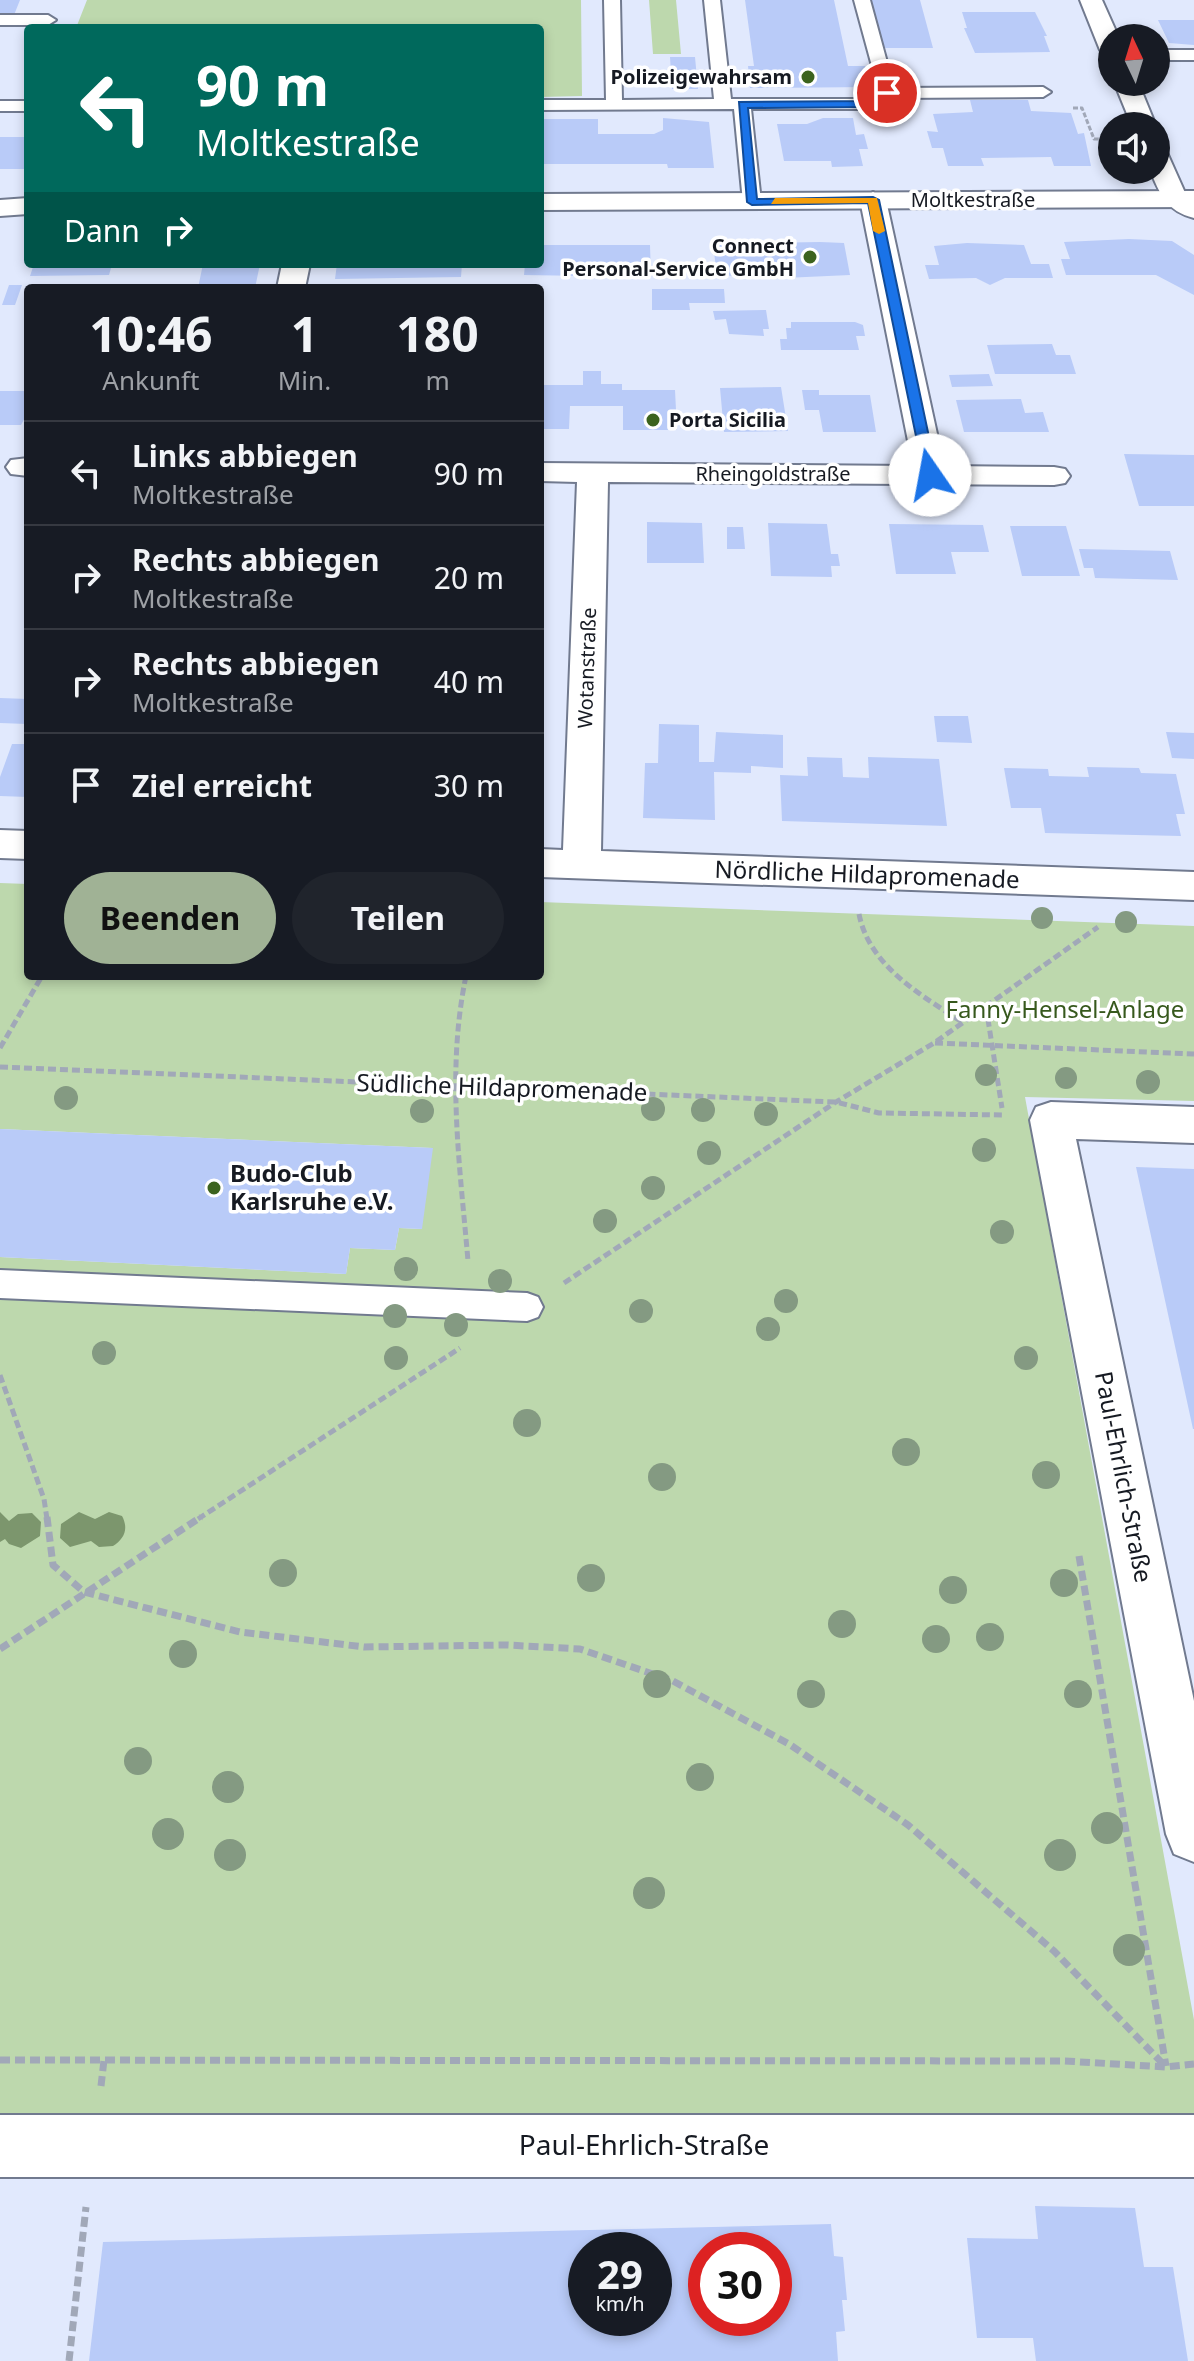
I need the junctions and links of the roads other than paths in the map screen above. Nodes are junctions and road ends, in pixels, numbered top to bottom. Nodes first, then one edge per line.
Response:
1 (612, 0) edge
2 (712, 0) edge
3 (862, 0) edge
4 (1091, 0) edge
5 (0, 20) edge
6 (48, 20) dead end
7 (1101, 24) edge
8 (1170, 55) edge
9 (1194, 55) edge
10 (1043, 92) dead end
11 (887, 93) junction
12 (544, 105) edge
13 (614, 105) junction
14 (723, 105) junction
15 (742, 105) junction
16 (0, 106) edge
17 (24, 106) edge
18 (1170, 174) edge
19 (873, 200) junction
20 (544, 202) edge
21 (752, 202) junction
22 (1188, 202) edge
23 (0, 206) edge
24 (24, 206) edge
25 (544, 472) edge
26 (593, 472) junction
27 (930, 475) junction
28 (1054, 476) dead end
29 (0, 844) edge
30 (24, 845) edge
31 (544, 863) edge
32 (582, 864) junction
33 (1194, 886) edge
34 (1194, 1125) edge
35 (0, 1284) edge
36 (527, 1307) road end
37 (1194, 1834) edge
38 (0, 2146) edge
39 (1194, 2146) edge

1 - 13 lane
2 - 14 lane
3 - 11 lane
4 - 7 street
5 - 6 lane
8 - 9 lane
10 - 11 lane
11 - 15 lane
12 - 13 lane
13 - 14 lane
14 - 15 lane
15 - 21 lane
16 - 17 lane
18 - 22 street
19 - 21 street, Moltkestraße
19 - 22 street, Moltkestraße
19 - 27 street
20 - 21 street, Moltkestraße
23 - 24 street
25 - 26 street, Rheingoldstraße
26 - 27 street, Rheingoldstraße
26 - 32 street, Wotanstraße
27 - 28 street, Rheingoldstraße
29 - 30 street
31 - 32 street, Nördliche Hildapromenade
32 - 33 street, Nördliche Hildapromenade
34 - 37 street, Paul-Ehrlich-Straße
35 - 36 lane
38 - 39 street, Paul-Ehrlich-Straße

